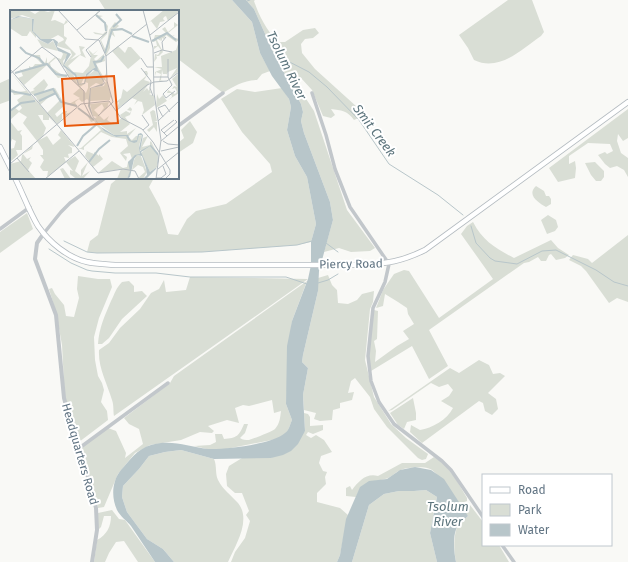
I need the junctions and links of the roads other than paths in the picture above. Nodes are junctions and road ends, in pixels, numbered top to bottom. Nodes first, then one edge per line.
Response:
1 (223, 93) dead end
2 (312, 93) dead end
3 (628, 102) edge
4 (179, 125) edge
5 (0, 148) edge
6 (10, 167) edge
7 (16, 179) edge
8 (104, 179) edge
9 (30, 207) junction
10 (0, 229) edge
11 (44, 233) junction
12 (389, 264) junction
13 (168, 383) dead end
14 (78, 448) junction
15 (482, 515) edge
16 (503, 546) edge
17 (92, 562) edge
18 (514, 562) edge

1 - 4 street
2 - 12 street
3 - 12 main road, Piercy Road
5 - 6 main road
7 - 9 main road
8 - 11 street
9 - 10 street
9 - 11 main road, Piercy Road
11 - 12 main road, Piercy Road
11 - 14 street, Headquarters Road
12 - 15 street
13 - 14 street
14 - 17 street, Headquarters Road
16 - 18 street

